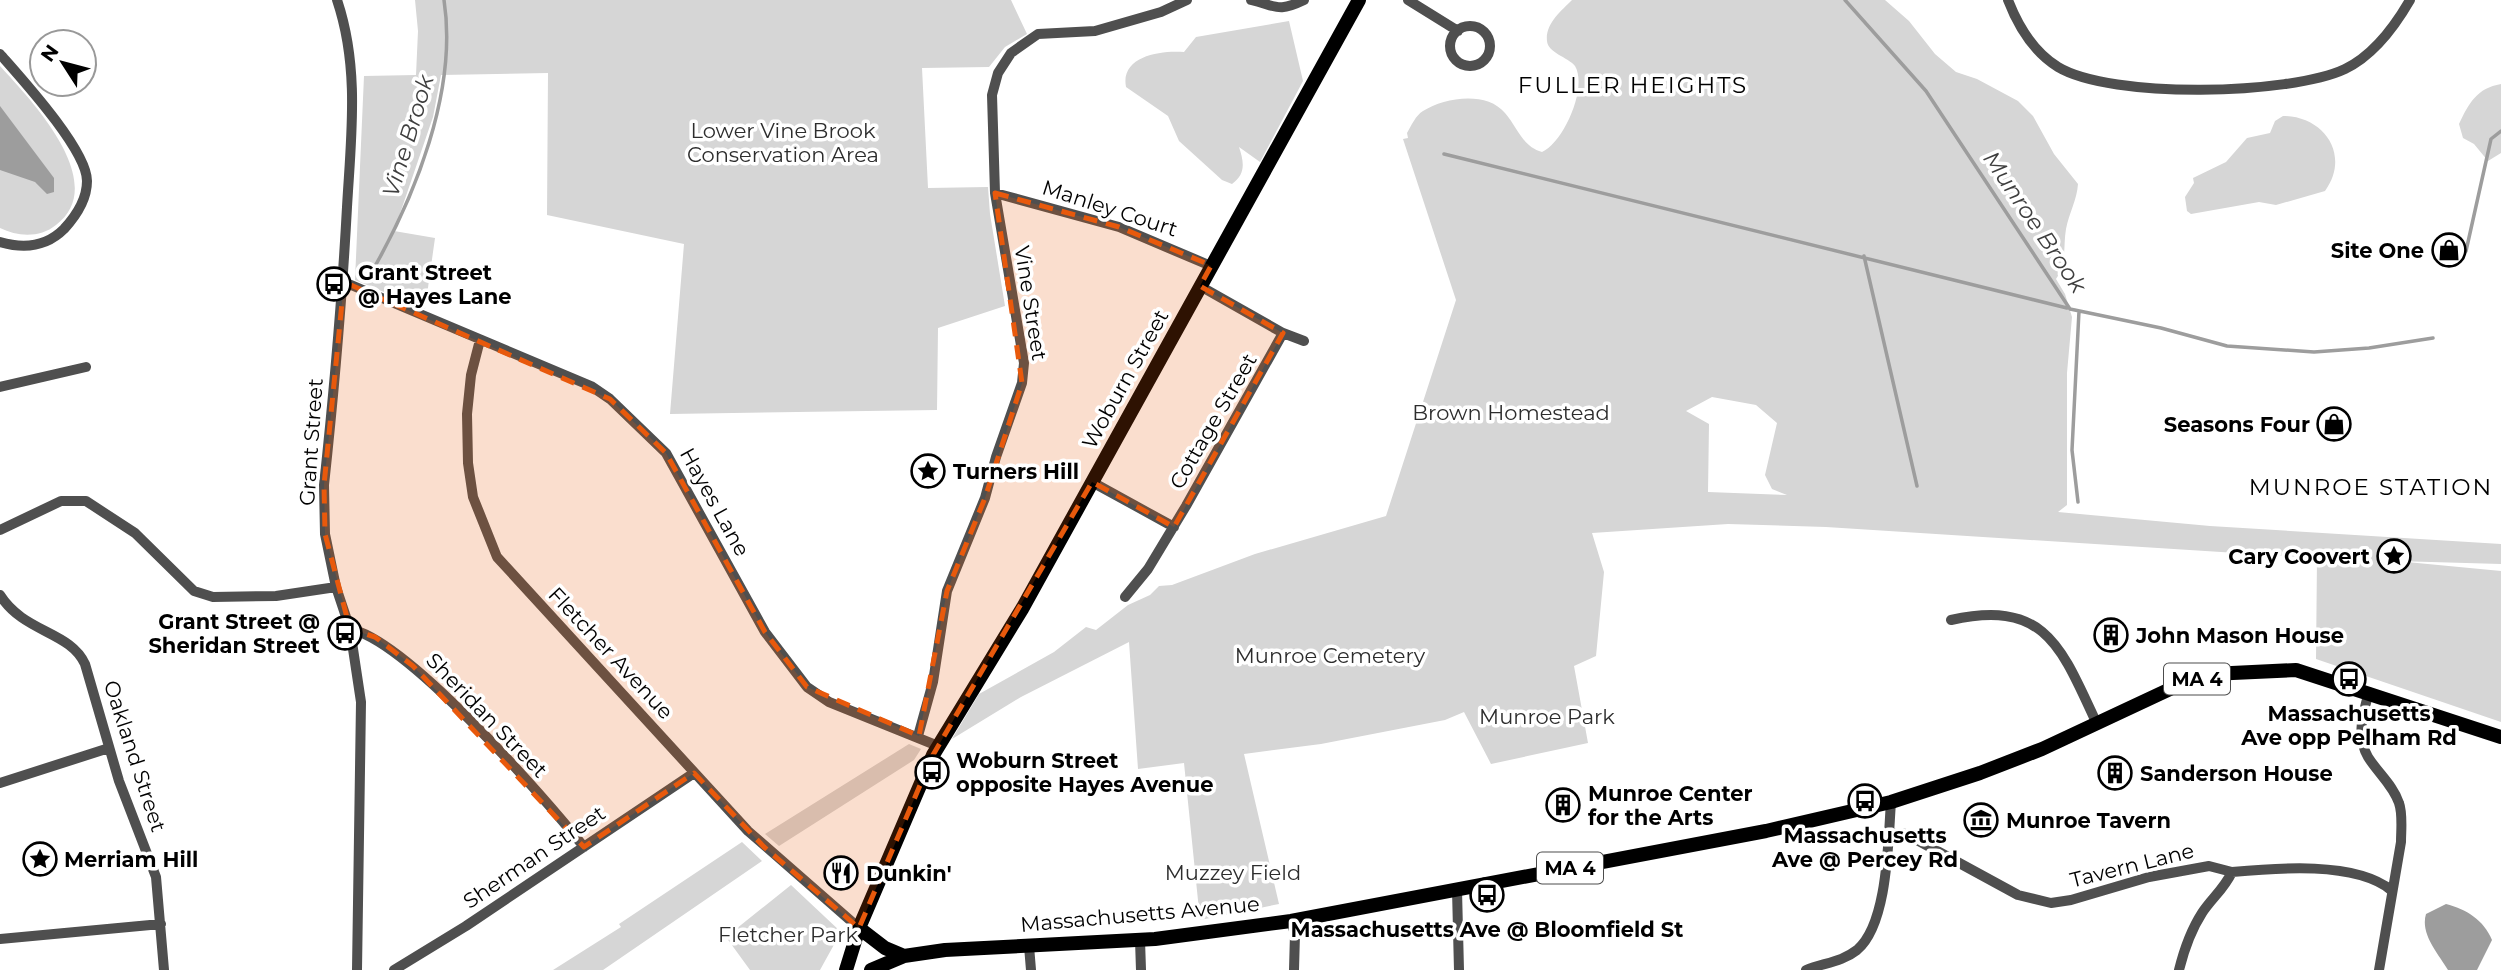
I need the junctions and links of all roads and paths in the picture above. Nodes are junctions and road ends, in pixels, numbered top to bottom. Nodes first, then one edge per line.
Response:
1 (337, 0) edge
2 (1187, 0) edge
3 (1251, 0) edge
4 (1304, 0) edge
5 (1359, 0) edge
6 (1408, 0) edge
7 (2008, 0) edge
8 (2410, 0) edge
9 (1458, 31) dead end
10 (0, 54) edge
11 (995, 193) junction
12 (0, 242) edge
13 (1211, 266) junction
14 (344, 282) junction
15 (1200, 286) junction
16 (1283, 333) junction
17 (480, 340) junction
18 (1304, 341) dead end
19 (86, 367) dead end
20 (0, 387) edge
21 (1092, 482) junction
22 (1174, 527) junction
23 (0, 530) edge
24 (336, 587) junction
25 (0, 594) edge
26 (1125, 597) dead end
27 (1951, 620) dead end
28 (350, 629) junction
29 (2369, 692) junction
30 (2096, 724) junction
31 (918, 736) junction
32 (2501, 737) edge
33 (938, 747) junction
34 (108, 748) junction
35 (694, 773) junction
36 (0, 783) edge
37 (1891, 802) junction
38 (1889, 832) junction
39 (584, 847) junction
40 (2232, 873) junction
41 (1457, 890) junction
42 (2391, 890) junction
43 (1291, 921) junction
44 (161, 924) junction
45 (859, 928) junction
46 (0, 939) edge
47 (1140, 940) junction
48 (1029, 946) junction
49 (904, 956) junction
50 (164, 970) edge
51 (357, 970) edge
52 (394, 970) edge
53 (846, 970) edge
54 (871, 970) edge
55 (1031, 970) edge
56 (1141, 970) edge
57 (1294, 970) edge
58 (1459, 970) edge
59 (1806, 970) edge
60 (2179, 970) edge
61 (2379, 970) edge

1 - 14 street, Grant Street
2 - 11 street, Vine Street
3 - 4 street
5 - 13 main road, Woburn Street
6 - 9 street
7 - 8 street
10 - 12 street
11 - 13 street, Manley Court
11 - 31 street, Vine Street
13 - 15 main road, Woburn Street
14 - 17 street, Hayes Lane
14 - 24 street, Grant Street
15 - 16 street
15 - 21 main road, Woburn Street
16 - 18 street
16 - 22 street, Cottage Street
17 - 31 street, Hayes Lane
17 - 35 street, Fletcher Avenue
19 - 20 street
21 - 22 street
21 - 33 main road, Woburn Street
22 - 26 street, Cottage Street
23 - 24 street
24 - 28 street, Grant Street
25 - 34 street, Oakland Street
27 - 30 street
28 - 39 street, Sheridan Street
28 - 51 street, Grant Street
29 - 30 main road, Massachusetts Avenue / MA 4
29 - 32 main road, Massachusetts Avenue / MA 4
29 - 42 street
30 - 37 main road, Massachusetts Avenue / MA 4
31 - 33 street, Hayes Lane
33 - 45 main road, Woburn Street
34 - 36 street
34 - 44 street, Oakland Street
35 - 39 street, Sherman Street
35 - 45 street, Fletcher Avenue
37 - 38 street
37 - 41 main road, Massachusetts Avenue / MA 4
38 - 40 street, Tavern Lane
38 - 59 street
39 - 52 street, Sherman Street
40 - 42 street, Tavern Lane
40 - 60 street
41 - 43 main road, Massachusetts Avenue / MA 4
41 - 58 street
42 - 61 street
43 - 47 main road, Massachusetts Avenue / MA 4
43 - 57 street
44 - 46 street
44 - 50 street, Oakland Street
45 - 49 main road
45 - 53 main road, Woburn Street
47 - 48 main road, Massachusetts Avenue / MA 4
47 - 56 street
48 - 49 main road, Massachusetts Avenue / MA 4
48 - 55 street
49 - 54 main road, Massachusetts Avenue / MA 4

